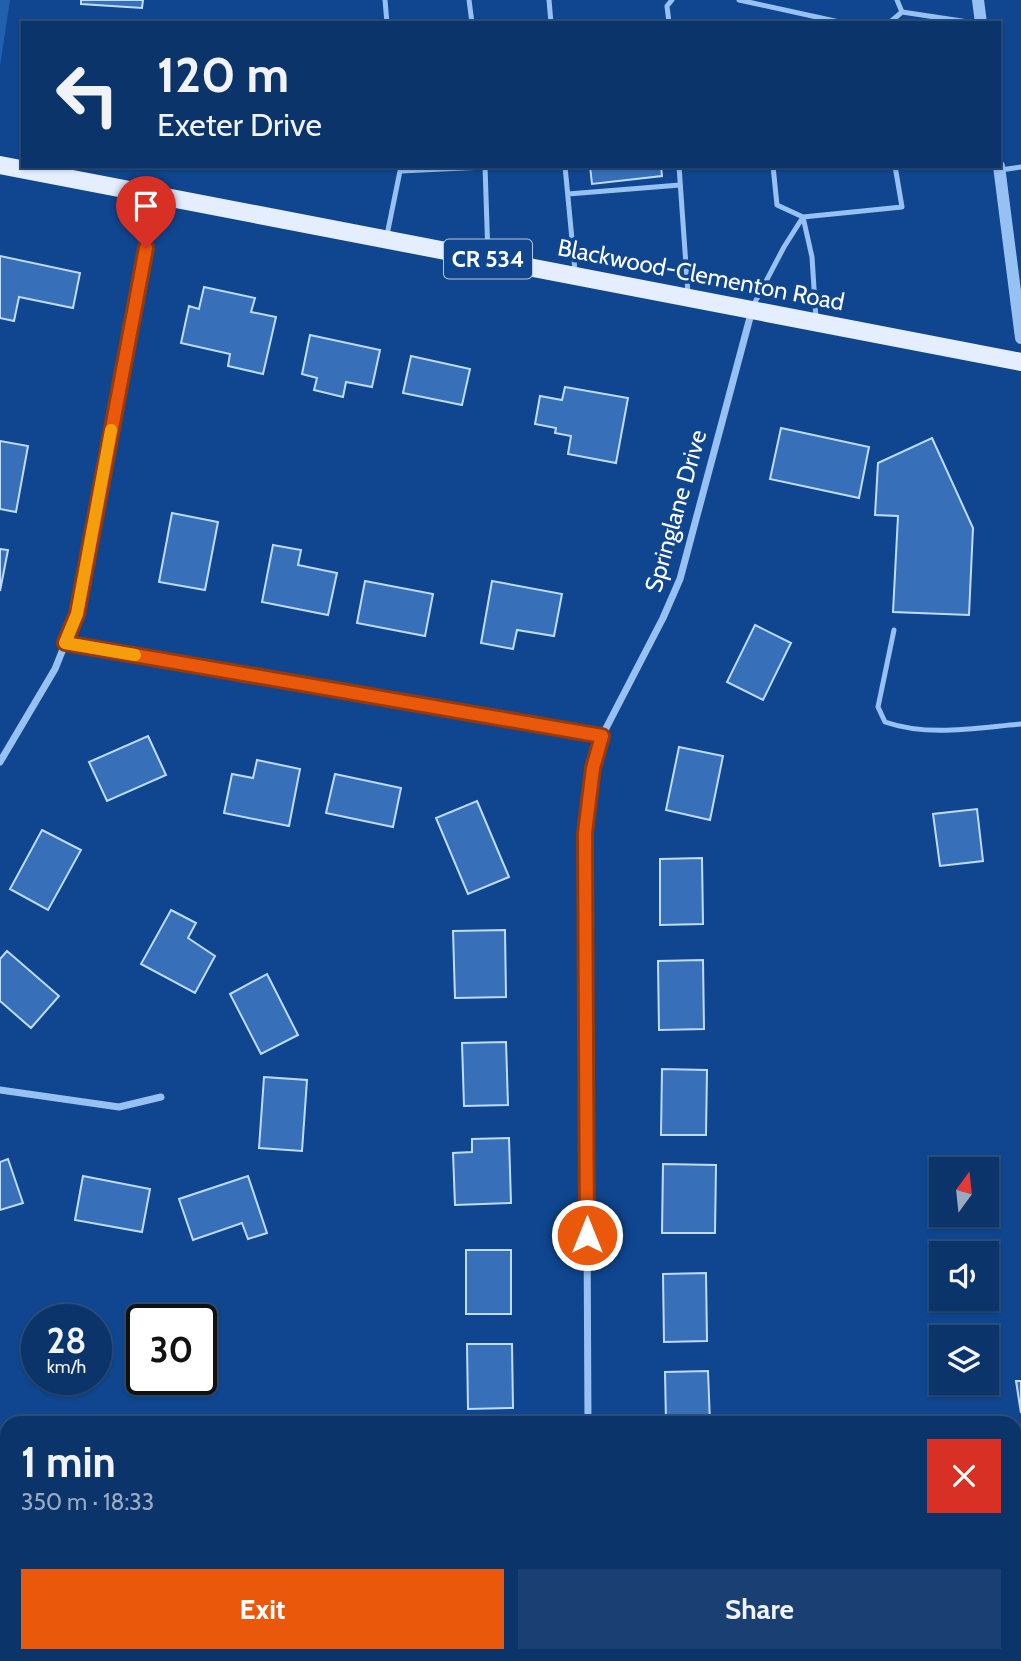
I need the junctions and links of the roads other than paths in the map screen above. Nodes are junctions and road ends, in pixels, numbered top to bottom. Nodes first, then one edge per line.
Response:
1 (385, 0) edge
2 (470, 0) edge
3 (549, 0) edge
4 (672, 0) edge
5 (739, 0) edge
6 (897, 0) edge
7 (978, 0) edge
8 (902, 12) junction
9 (387, 21) edge
10 (472, 21) edge
11 (551, 21) edge
12 (669, 21) edge
13 (835, 21) edge
14 (891, 21) edge
15 (962, 21) edge
16 (981, 21) edge
17 (0, 165) edge
18 (1021, 167) edge
19 (443, 168) edge
20 (485, 168) edge
21 (565, 168) edge
22 (679, 168) edge
23 (773, 168) edge
24 (895, 168) edge
25 (1000, 168) edge
26 (1001, 168) edge
27 (401, 169) edge
28 (680, 185) junction
29 (568, 194) junction
30 (155, 195) junction
31 (803, 218) junction
32 (386, 239) junction
33 (489, 259) junction
34 (576, 276) junction
35 (688, 298) junction
36 (752, 310) junction
37 (817, 322) junction
38 (1021, 338) edge
39 (1021, 362) edge
40 (894, 630) dead end
41 (65, 643) junction
42 (1021, 724) edge
43 (602, 736) junction
44 (0, 762) edge
45 (0, 1090) edge
46 (161, 1097) dead end
47 (588, 1416) edge

1 - 9 lane
2 - 10 lane
3 - 11 lane
4 - 12 lane
5 - 13 lane
6 - 8 lane
7 - 16 street
8 - 14 lane
8 - 15 lane
17 - 30 main road, Blackwood-Clementon Road / CR 534
18 - 26 lane
19 - 27 lane
20 - 33 lane
21 - 29 lane
22 - 28 lane
23 - 31 lane
24 - 31 lane
25 - 38 street
27 - 32 lane
28 - 29 lane
28 - 35 lane
29 - 34 lane
30 - 32 main road, Blackwood-Clementon Road / CR 534
30 - 41 street
31 - 36 lane
31 - 37 lane
32 - 33 main road, Blackwood-Clementon Road / CR 534
33 - 34 main road, Blackwood-Clementon Road / CR 534
34 - 35 main road, Blackwood-Clementon Road / CR 534
35 - 36 main road, Blackwood-Clementon Road / CR 534
36 - 37 main road, Blackwood-Clementon Road / CR 534
36 - 43 street, Springlane Drive
37 - 39 main road, Blackwood-Clementon Road / CR 534
40 - 42 lane
41 - 43 street
41 - 44 street
43 - 47 street, Springlane Drive
45 - 46 street

